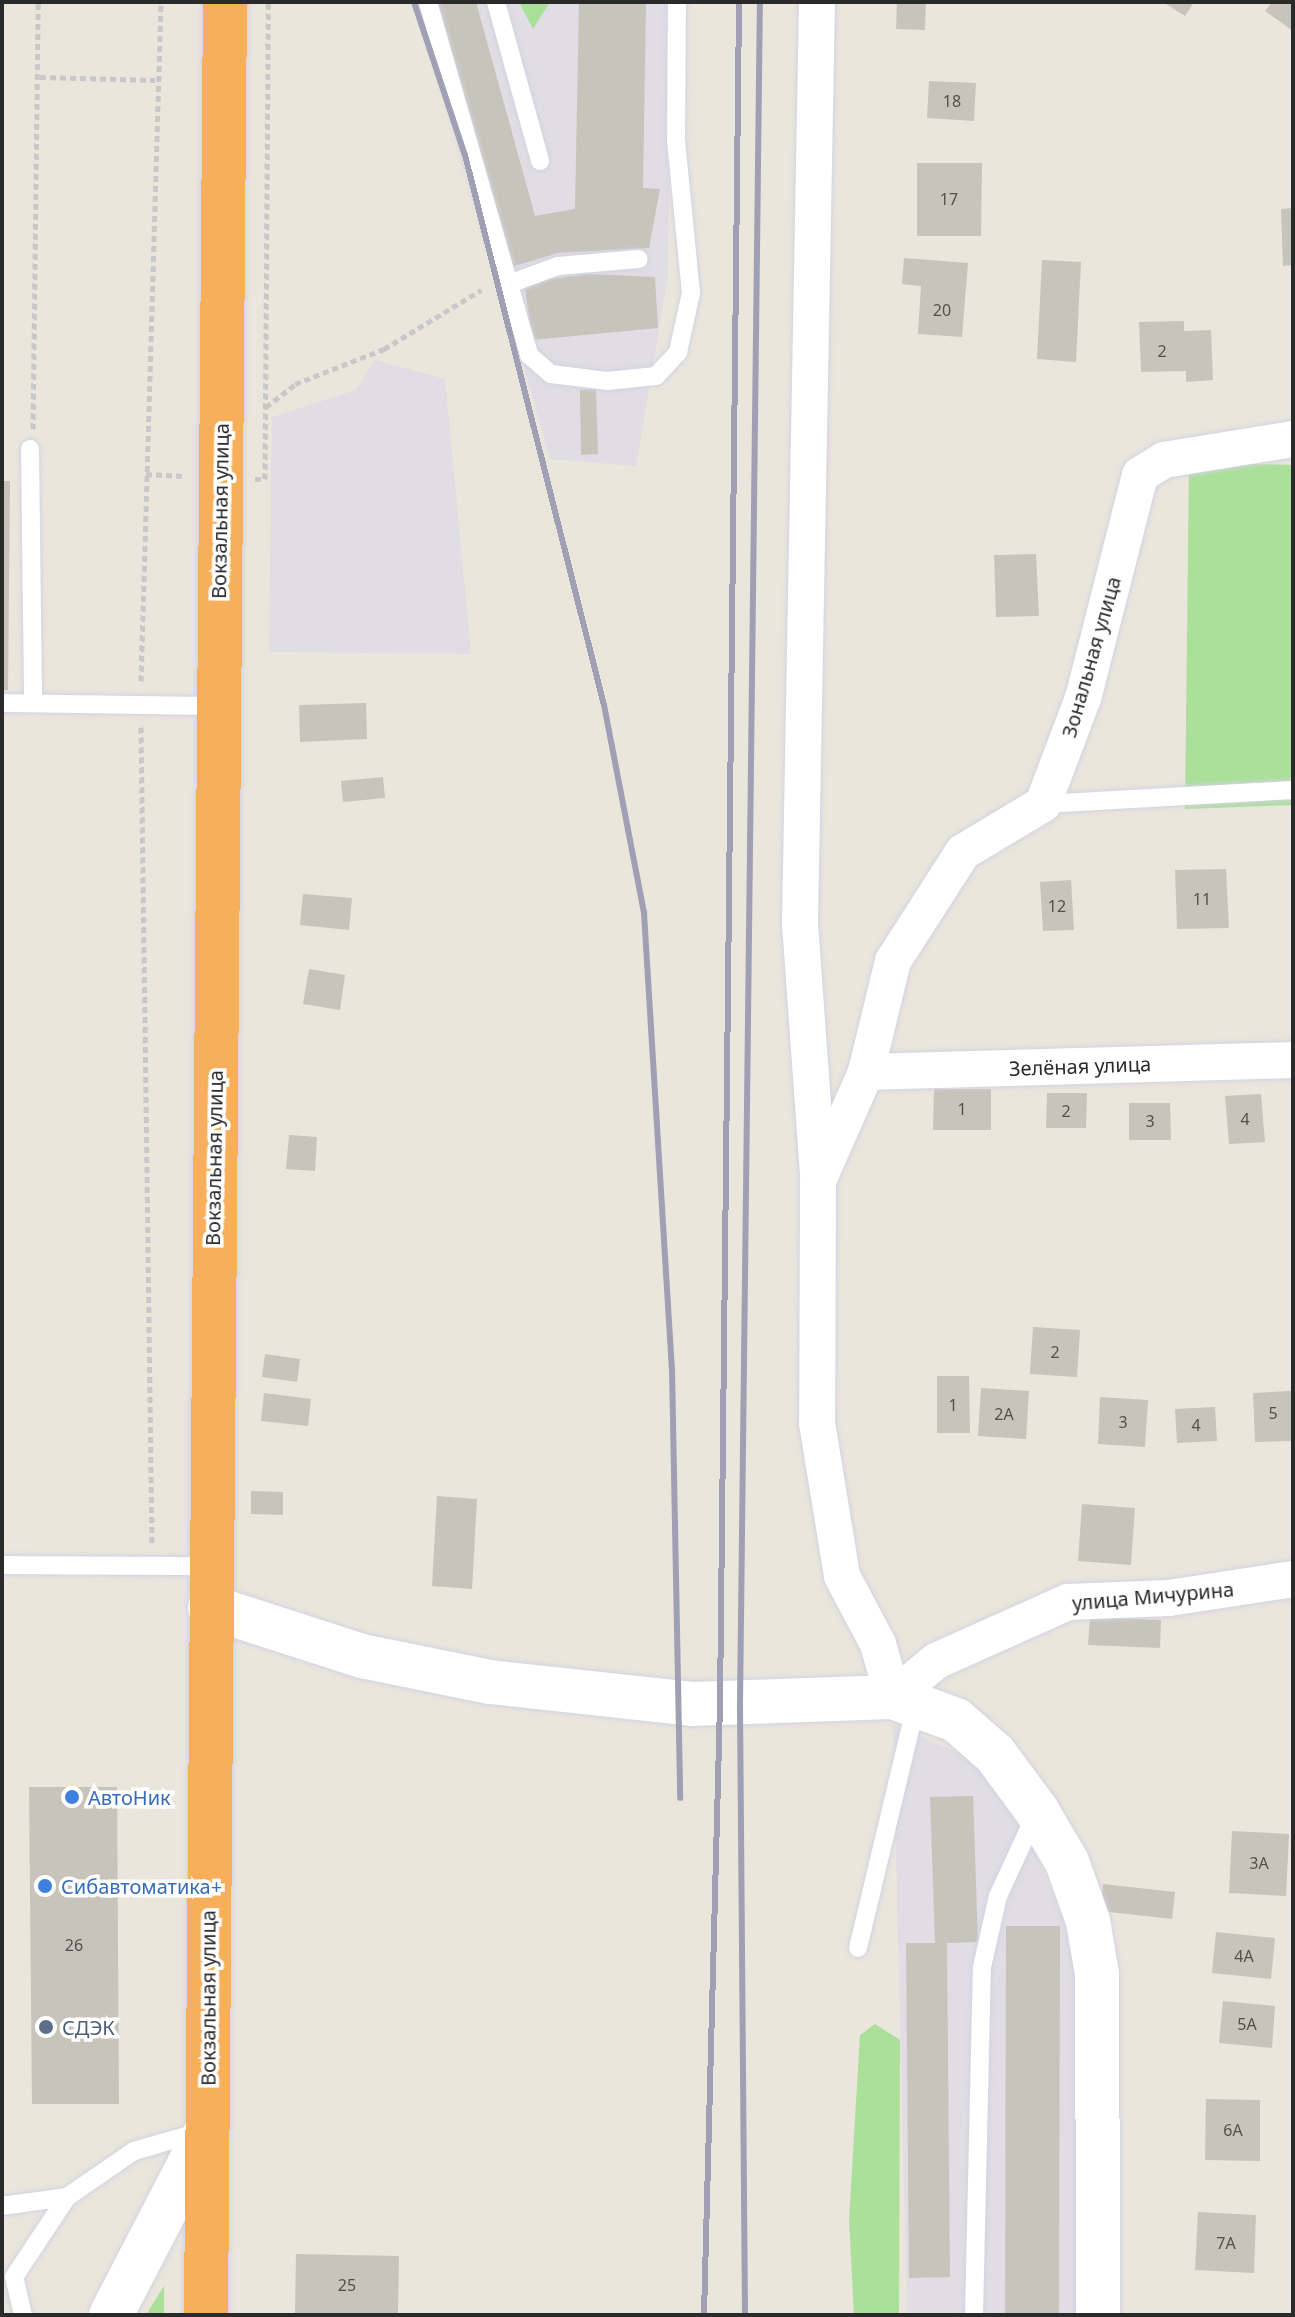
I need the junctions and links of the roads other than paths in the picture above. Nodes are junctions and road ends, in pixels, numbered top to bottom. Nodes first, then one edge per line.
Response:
1 (225, 2) edge
2 (428, 2) edge
3 (496, 2) edge
4 (677, 2) edge
5 (817, 2) edge
6 (540, 161) dead end
7 (639, 259) dead end
8 (509, 284) junction
9 (1293, 439) edge
10 (30, 449) road end
11 (2, 703) edge
12 (33, 703) junction
13 (218, 706) junction
14 (1293, 790) edge
15 (1043, 804) junction
16 (1293, 1060) edge
17 (866, 1072) junction
18 (818, 1181) junction
19 (2, 1565) edge
20 (1292, 1581) edge
21 (210, 1586) junction
22 (905, 1700) junction
23 (1037, 1811) junction
24 (858, 1948) dead end
25 (207, 2130) junction
26 (67, 2197) junction
27 (2, 2206) edge
28 (23, 2315) edge
29 (111, 2315) edge
30 (206, 2315) edge
31 (974, 2315) edge
32 (1098, 2315) edge

1 - 13 highway, Вокзальная улица
2 - 8 lane
3 - 6 lane
4 - 8 lane
5 - 18 street
7 - 8 lane
9 - 15 street, Зональная улица
10 - 12 lane
11 - 12 lane
12 - 13 lane
13 - 21 highway, Вокзальная улица
14 - 15 lane
15 - 17 street
16 - 17 street, Зелёная улица
17 - 18 street
18 - 22 street
19 - 21 lane
20 - 22 street, улица Мичурина
21 - 22 street
21 - 25 highway, Вокзальная улица
22 - 23 street
22 - 24 lane
23 - 31 lane
23 - 32 street
25 - 26 lane
25 - 29 street
25 - 30 highway, Вокзальная улица
26 - 27 lane
26 - 28 lane

